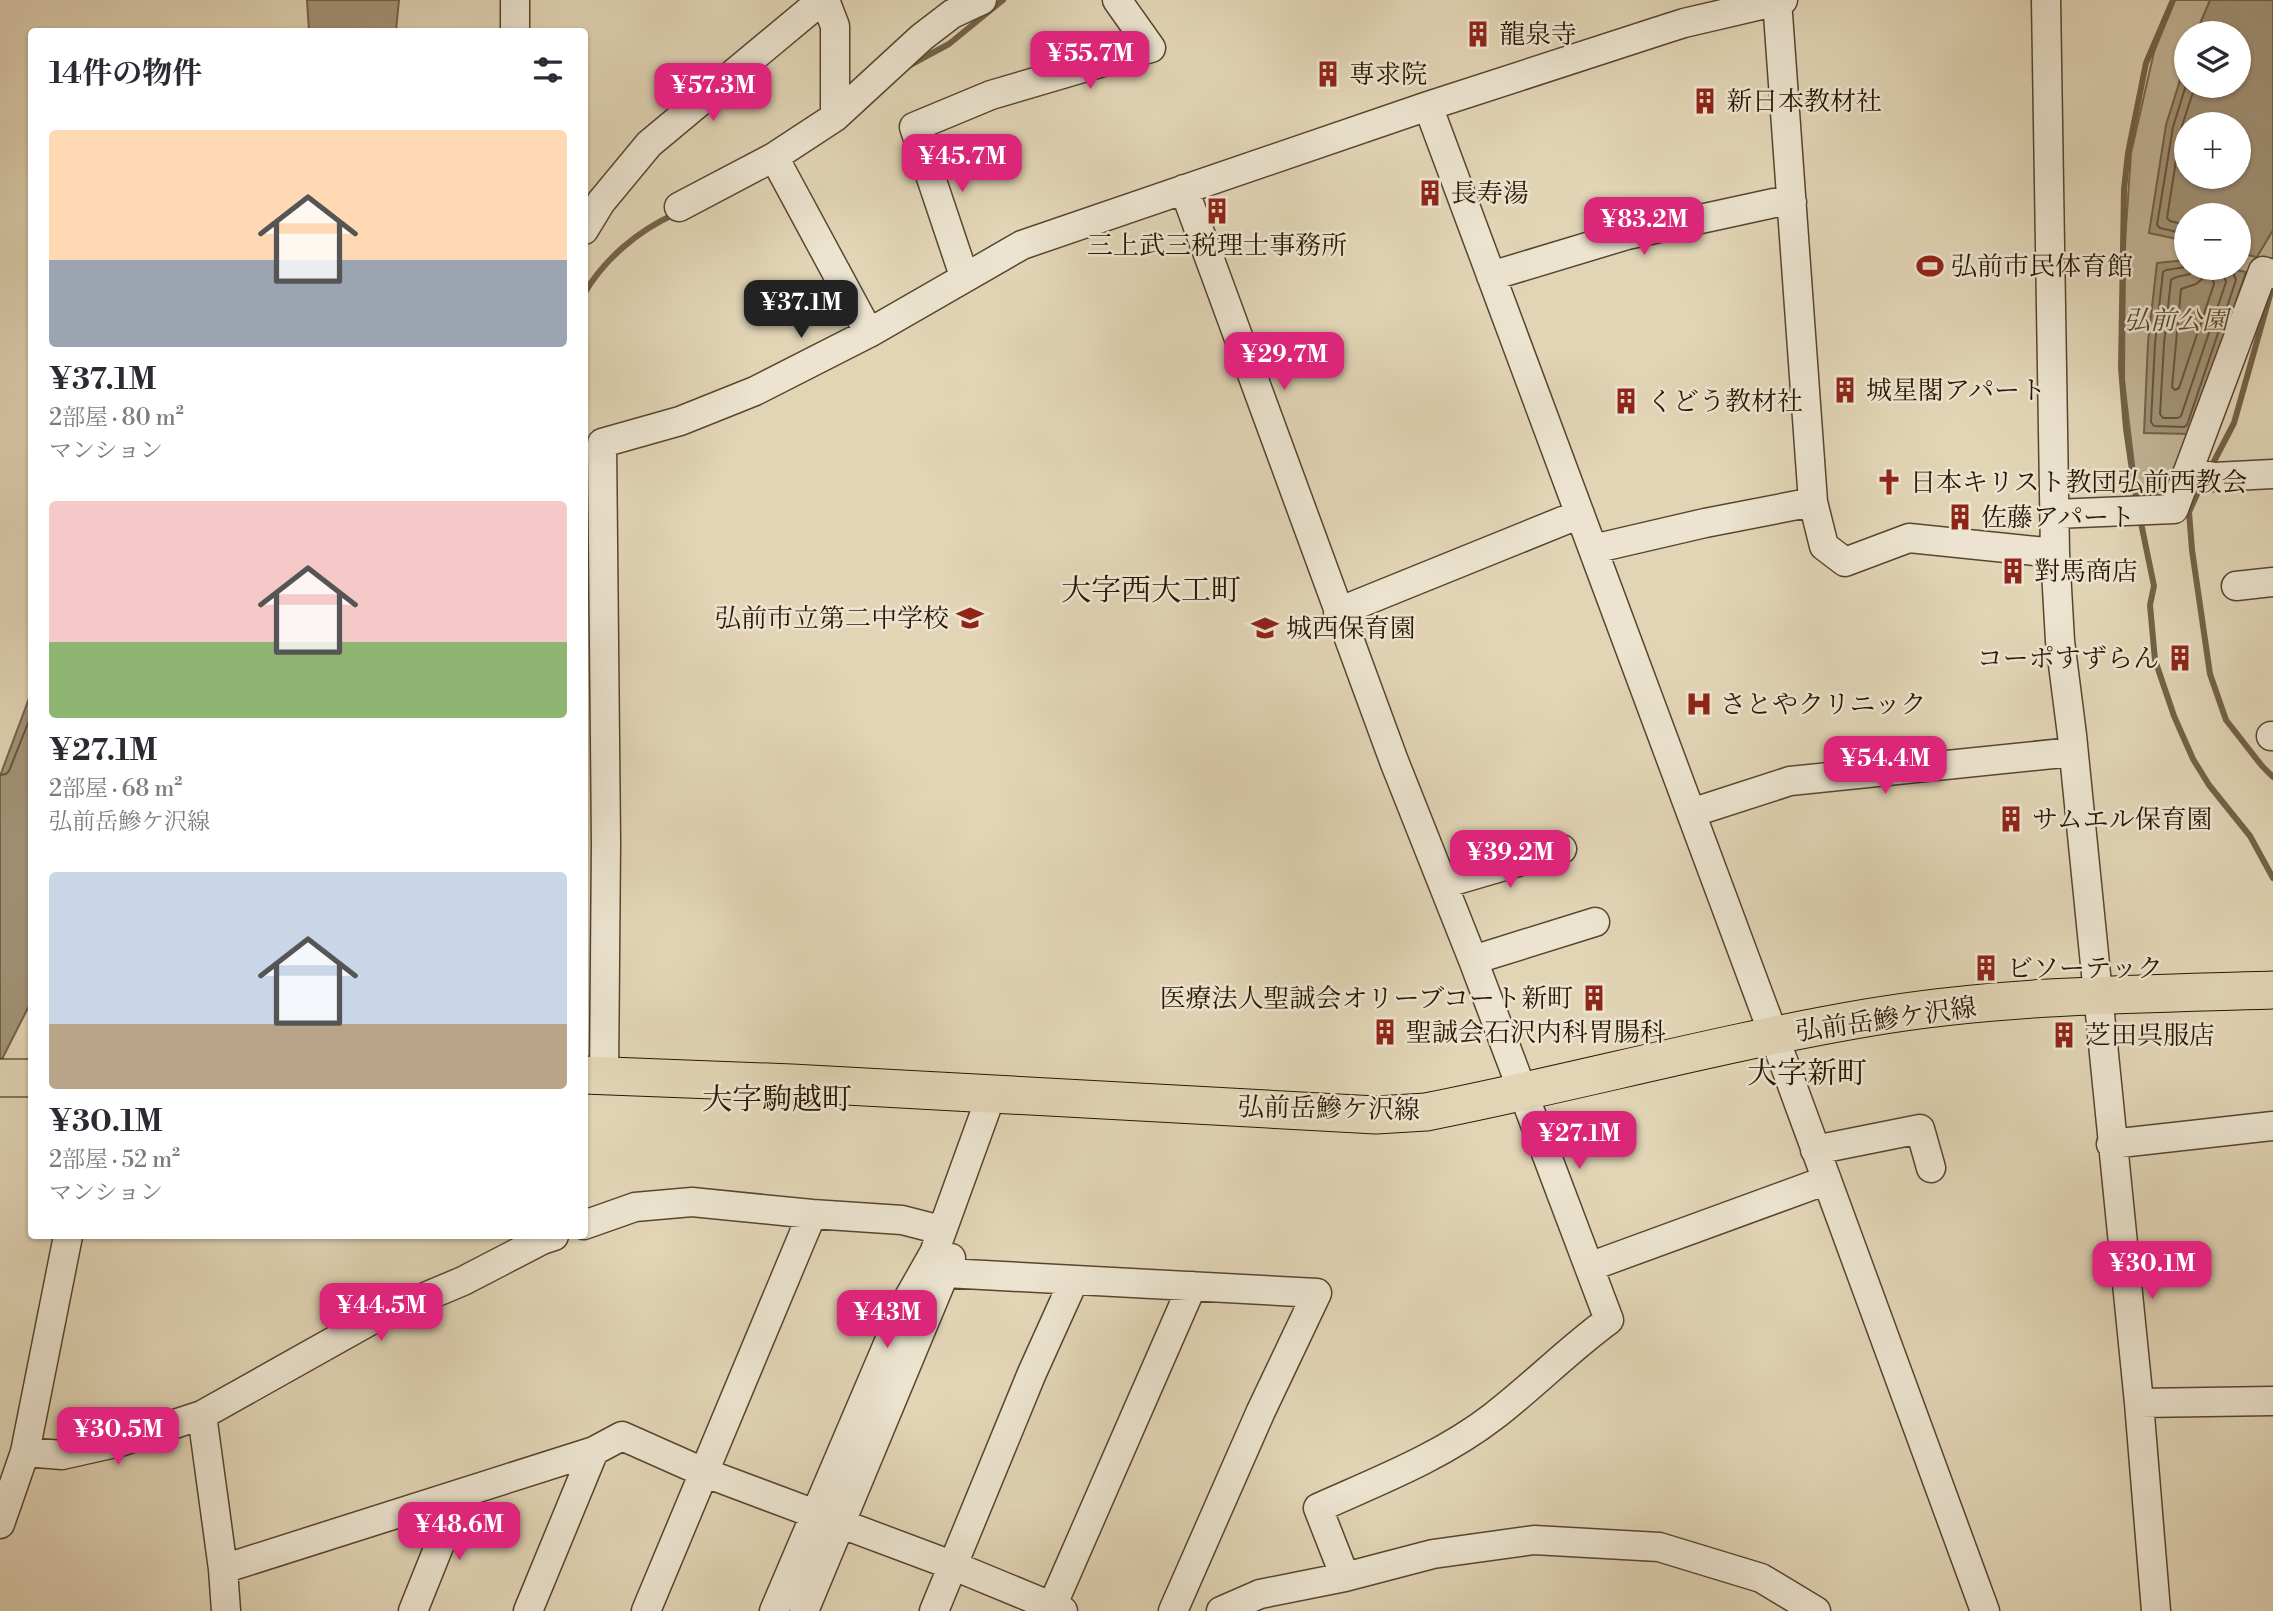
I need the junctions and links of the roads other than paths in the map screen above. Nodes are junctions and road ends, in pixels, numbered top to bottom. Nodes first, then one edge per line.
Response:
1 (516, 0) edge
2 (824, 0) edge
3 (982, 0) edge
4 (1117, 0) edge
5 (1777, 0) edge
6 (1783, 0) edge
7 (2046, 0) edge
8 (515, 28) edge
9 (1428, 106) junction
10 (835, 117) junction
11 (774, 157) junction
12 (1184, 188) junction
13 (1792, 202) junction
14 (679, 206) dead end
15 (588, 223) edge
16 (2273, 274) edge
17 (964, 276) junction
18 (1491, 276) junction
19 (869, 333) junction
20 (2189, 472) junction
21 (2273, 474) edge
22 (1813, 502) junction
23 (1580, 514) junction
24 (2055, 514) junction
25 (1593, 549) junction
26 (2055, 553) junction
27 (2273, 582) edge
28 (2236, 586) dead end
29 (595, 605) edge
30 (1338, 612) junction
31 (2073, 752) junction
32 (1691, 813) junction
33 (595, 842) edge
34 (1562, 849) dead end
35 (1443, 884) junction
36 (1595, 922) dead end
37 (1473, 960) junction
38 (2273, 990) edge
39 (2098, 996) junction
40 (1774, 1036) junction
41 (594, 1076) edge
42 (0, 1078) edge
43 (28, 1078) edge
44 (992, 1093) junction
45 (1523, 1093) junction
46 (2273, 1126) edge
47 (2112, 1144) junction
48 (1815, 1150) junction
49 (1931, 1168) dead end
50 (1827, 1180) junction
51 (811, 1214) junction
52 (588, 1224) edge
53 (941, 1230) junction
54 (67, 1239) edge
55 (542, 1239) edge
56 (1589, 1267) junction
57 (946, 1273) junction
58 (1074, 1280) junction
59 (1192, 1286) junction
60 (2273, 1401) edge
61 (2138, 1403) junction
62 (202, 1415) junction
63 (593, 1451) junction
64 (25, 1452) junction
65 (703, 1472) junction
66 (460, 1494) junction
67 (828, 1518) junction
68 (0, 1524) edge
69 (954, 1566) junction
70 (223, 1569) junction
71 (1345, 1577) junction
72 (1055, 1610) edge
73 (226, 1611) edge
74 (413, 1611) edge
75 (528, 1611) edge
76 (646, 1611) edge
77 (774, 1611) edge
78 (804, 1611) edge
79 (934, 1611) edge
80 (1173, 1611) edge
81 (1221, 1611) edge
82 (1816, 1611) edge
83 (1985, 1611) edge
84 (2156, 1611) edge

1 - 8 street
2 - 10 street
2 - 15 street
3 - 10 street
4 - 17 street
5 - 6 street
5 - 9 street
5 - 13 street
7 - 24 street
9 - 12 street
9 - 18 street
10 - 11 street
11 - 14 street
11 - 19 street
12 - 17 street
12 - 30 street
13 - 18 street
13 - 22 street
16 - 20 street
17 - 19 street
18 - 23 street
19 - 29 street
20 - 21 street
20 - 24 street
22 - 25 street
22 - 26 street
23 - 25 street
23 - 30 street
24 - 26 street
25 - 32 street
26 - 31 street
27 - 28 street
29 - 33 street
30 - 35 street
31 - 32 street
31 - 39 street
32 - 40 street
33 - 41 street
34 - 35 street
35 - 37 street
36 - 37 street
37 - 45 street
38 - 39 main road, 弘前岳鰺ケ沢線
39 - 40 main road, 弘前岳鰺ケ沢線
39 - 47 street
40 - 45 main road, 弘前岳鰺ケ沢線
40 - 48 street
41 - 44 main road, 弘前岳鰺ケ沢線
42 - 43 main road
44 - 45 main road, 弘前岳鰺ケ沢線
44 - 53 street
44 - 57 street
45 - 56 street
46 - 47 street
47 - 61 street
48 - 49 street
48 - 50 street
50 - 56 street
50 - 83 street
51 - 52 street
51 - 53 street
51 - 65 street
53 - 67 street
54 - 64 street
55 - 62 street
56 - 71 street
57 - 58 street
57 - 67 street
58 - 59 street
58 - 69 street
59 - 72 street
59 - 80 street
60 - 61 street
61 - 84 street
62 - 64 street
62 - 70 street
63 - 65 street
63 - 66 street
63 - 75 street
64 - 68 street
65 - 67 street
65 - 76 street
66 - 70 street
66 - 74 street
67 - 69 street
67 - 77 street
67 - 78 street
69 - 72 street
69 - 79 street
70 - 73 street
71 - 81 street
71 - 82 street

